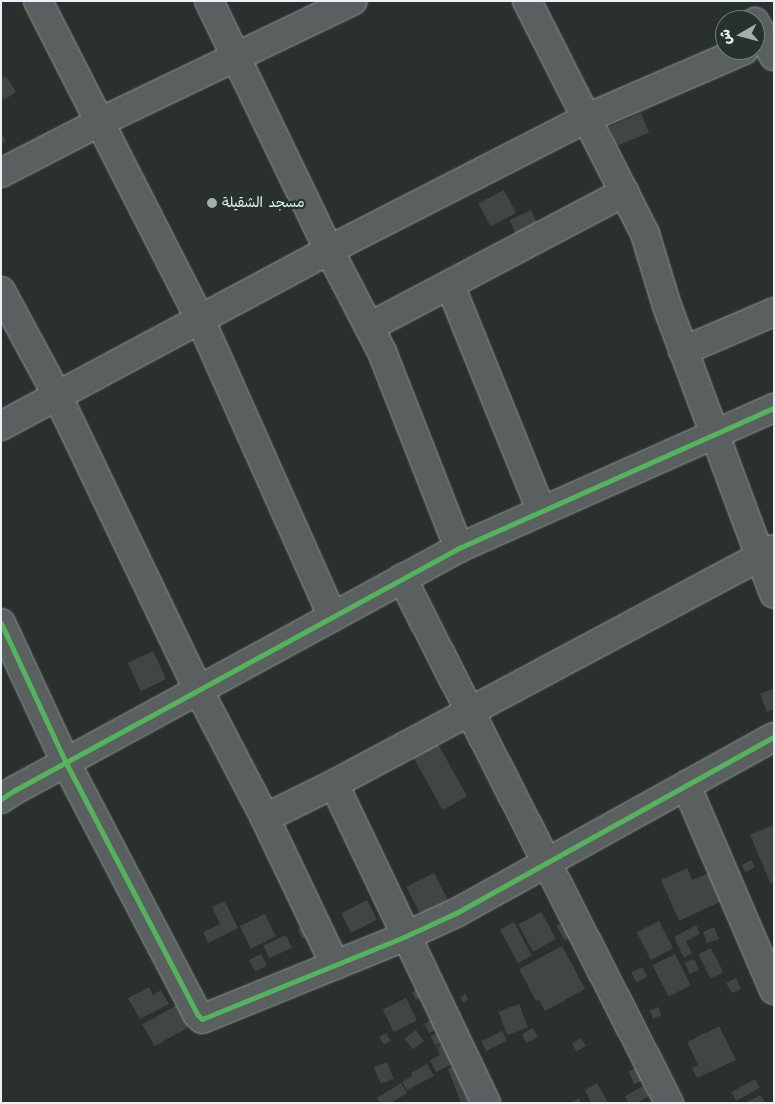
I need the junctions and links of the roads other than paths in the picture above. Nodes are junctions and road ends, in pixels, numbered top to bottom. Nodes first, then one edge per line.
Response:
1 (38, 1) edge
2 (209, 1) edge
3 (352, 1) edge
4 (527, 1) edge
5 (237, 58) junction
6 (715, 60) edge
7 (587, 118) junction
8 (100, 122) junction
9 (1, 174) edge
10 (625, 192) junction
11 (329, 250) junction
12 (450, 286) junction
13 (1, 291) edge
14 (774, 312) edge
15 (200, 319) junction
16 (369, 327) junction
17 (684, 351) junction
18 (58, 397) junction
19 (774, 408) edge
20 (1, 426) edge
21 (716, 435) junction
22 (541, 510) junction
23 (459, 548) junction
24 (767, 552) edge
25 (402, 578) junction
26 (774, 594) edge
27 (332, 616) junction
28 (1, 623) edge
29 (199, 691) junction
30 (469, 711) junction
31 (774, 737) edge
32 (66, 763) junction
33 (334, 784) junction
34 (686, 785) junction
35 (1, 800) edge
36 (265, 818) junction
37 (548, 864) junction
38 (406, 936) junction
39 (335, 965) junction
40 (774, 990) edge
41 (486, 1103) edge
42 (669, 1103) edge

1 - 8 street
2 - 5 street
3 - 5 street
4 - 7 street
5 - 8 street
5 - 11 street
6 - 7 street
7 - 10 street
7 - 11 street
8 - 9 street
8 - 15 street
10 - 12 street
10 - 17 street
11 - 15 street
11 - 16 street
12 - 16 street
12 - 22 street
13 - 18 street
14 - 17 street
15 - 18 street
15 - 27 street
16 - 23 street
17 - 21 street
18 - 20 street
18 - 29 street
19 - 21 street
21 - 22 street
21 - 24 street
22 - 23 street
23 - 25 street
24 - 26 street
24 - 30 street
25 - 27 street
25 - 30 street
27 - 29 street
28 - 32 street
29 - 32 street
29 - 36 street
30 - 33 street
30 - 37 street
31 - 34 street
32 - 35 street
32 - 39 street
33 - 36 street
33 - 38 street
34 - 37 street
34 - 40 street
36 - 39 street
37 - 38 street
37 - 42 street
38 - 39 street
38 - 41 street

